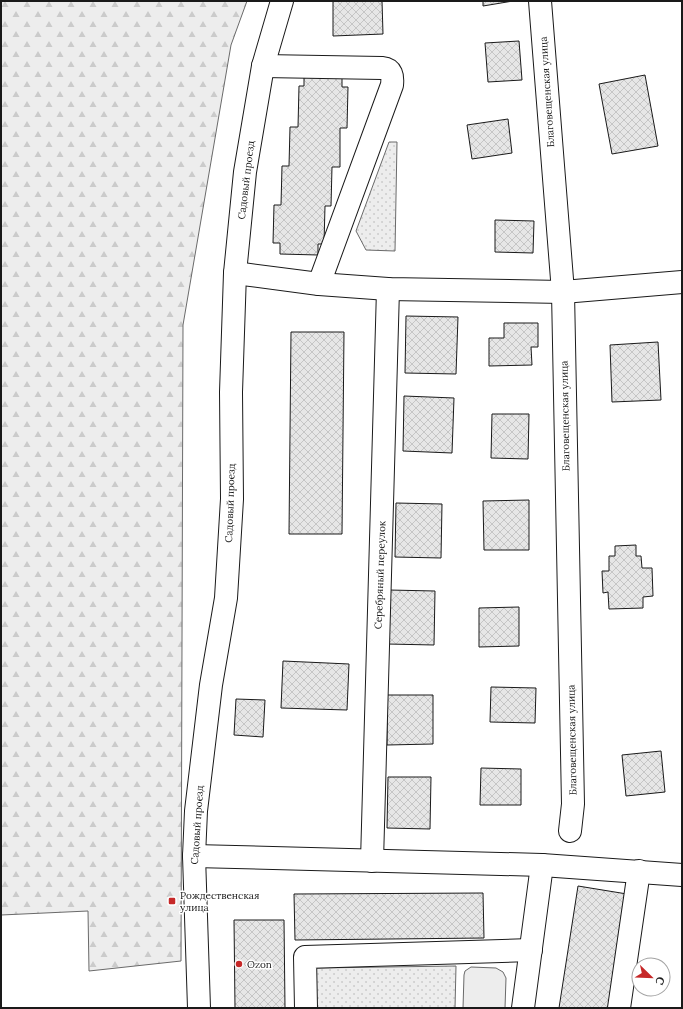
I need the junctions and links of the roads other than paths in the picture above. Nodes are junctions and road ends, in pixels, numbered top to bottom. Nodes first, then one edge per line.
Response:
1 (282, 1) edge
2 (540, 1) edge
3 (263, 66) junction
4 (235, 273) junction
5 (682, 282) edge
6 (319, 284) junction
7 (388, 289) junction
8 (563, 292) junction
9 (570, 831) dead end
10 (194, 856) junction
11 (372, 861) junction
12 (542, 865) junction
13 (639, 872) junction
14 (682, 874) edge
15 (531, 950) junction
16 (198, 1008) edge
17 (306, 1008) edge
18 (523, 1008) edge
19 (619, 1008) edge

1 - 3 street, Садовый проезд
2 - 8 street, Благовещенская улица
3 - 4 street, Садовый проезд
3 - 6 street
4 - 6 street
4 - 10 street, Садовый проезд
5 - 8 street
6 - 7 street
7 - 8 street
7 - 11 street, Серебряный переулок
8 - 9 street, Благовещенская улица
10 - 11 street
10 - 16 street, Садовый проезд
11 - 12 street
12 - 13 street
12 - 15 street
13 - 14 street
13 - 19 street
15 - 17 street
15 - 18 street

